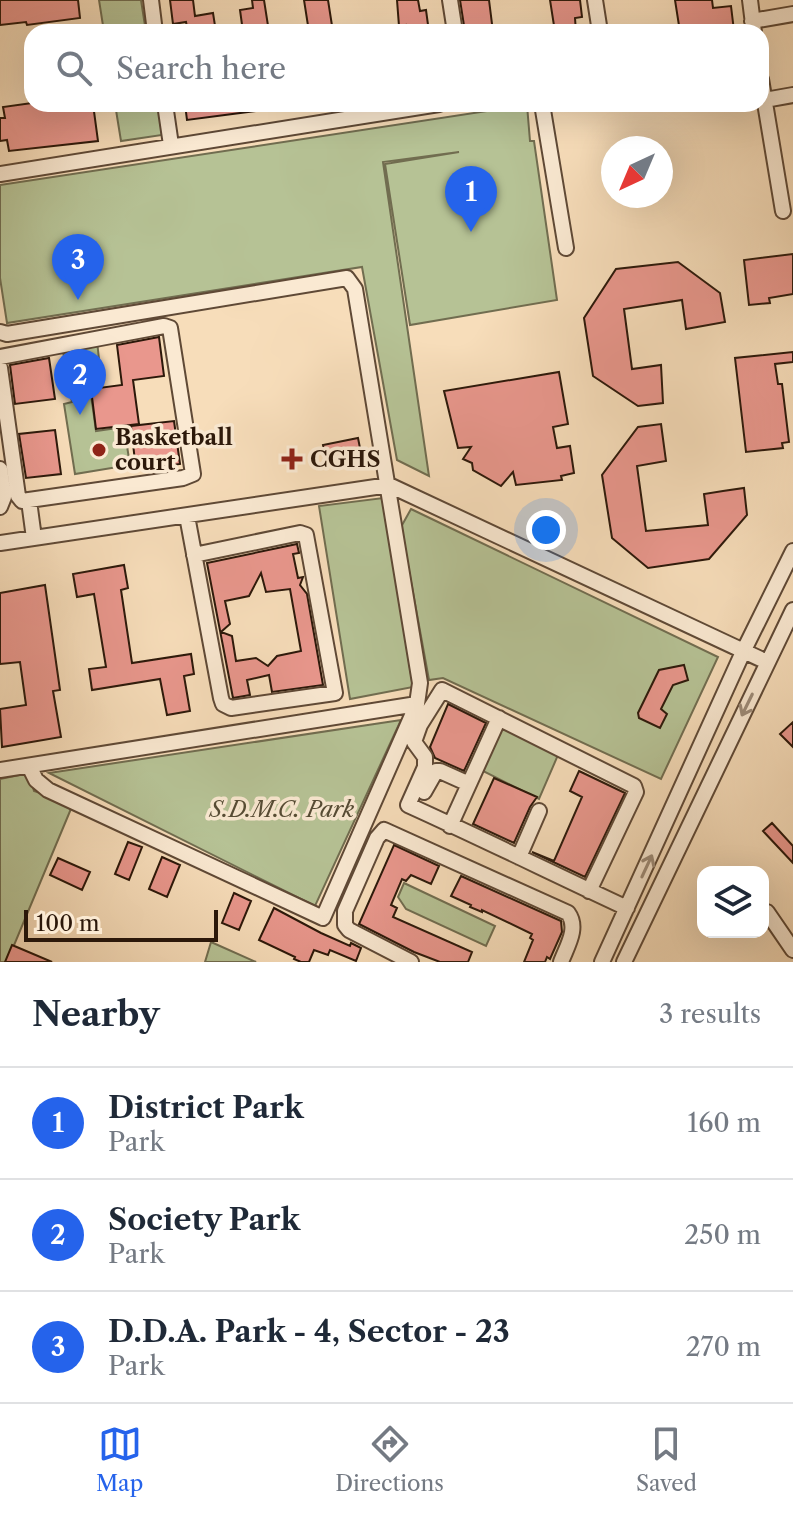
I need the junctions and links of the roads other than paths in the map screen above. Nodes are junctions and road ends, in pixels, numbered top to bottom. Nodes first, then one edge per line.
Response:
1 (151, 0) edge
2 (450, 0) edge
3 (595, 0) edge
4 (750, 0) edge
5 (793, 14) edge
6 (154, 24) edge
7 (454, 24) edge
8 (599, 24) edge
9 (753, 24) edge
10 (762, 24) edge
11 (793, 95) edge
12 (769, 99) edge
13 (166, 112) edge
14 (387, 112) edge
15 (543, 112) edge
16 (768, 112) edge
17 (171, 145) junction
18 (0, 174) edge
19 (786, 180) edge
20 (783, 211) dead end
21 (566, 248) dead end
22 (0, 332) edge
23 (0, 357) edge
24 (0, 368) edge
25 (0, 469) edge
26 (389, 485) junction
27 (29, 501) junction
28 (0, 507) edge
29 (187, 516) junction
30 (34, 538) junction
31 (0, 543) edge
32 (793, 551) edge
33 (194, 555) junction
34 (793, 610) edge
35 (743, 652) junction
36 (767, 662) junction
37 (417, 704) junction
38 (499, 718) junction
39 (29, 766) junction
40 (0, 770) edge
41 (469, 784) junction
42 (416, 809) junction
43 (539, 811) dead end
44 (450, 826) junction
45 (519, 857) junction
46 (589, 891) junction
47 (627, 908) junction
48 (769, 915) edge
49 (793, 950) edge
50 (411, 962) edge
51 (561, 962) edge
52 (602, 962) edge
53 (624, 962) edge

1 - 6 street
2 - 7 street
3 - 8 street
4 - 9 street
5 - 10 street
11 - 12 street
13 - 17 street
14 - 17 street
15 - 21 street
16 - 19 street
17 - 18 street
19 - 20 street
22 - 26 street
23 - 27 street
24 - 27 street
25 - 28 street
26 - 29 street
26 - 35 street
26 - 37 street
27 - 30 street
29 - 30 street
29 - 33 street
30 - 31 street
32 - 35 street
33 - 33 street
34 - 36 street
35 - 36 street
47 -> 35 street
36 -> 53 street
37 - 39 street
37 - 39 street
38 - 41 street
38 - 42 street
38 - 46 street
39 - 40 street
41 - 42 street
41 - 44 street
42 - 44 street
43 - 45 street
44 - 45 street
45 - 46 street
46 - 47 street
47 - 52 street
48 - 49 street
50 - 51 street

